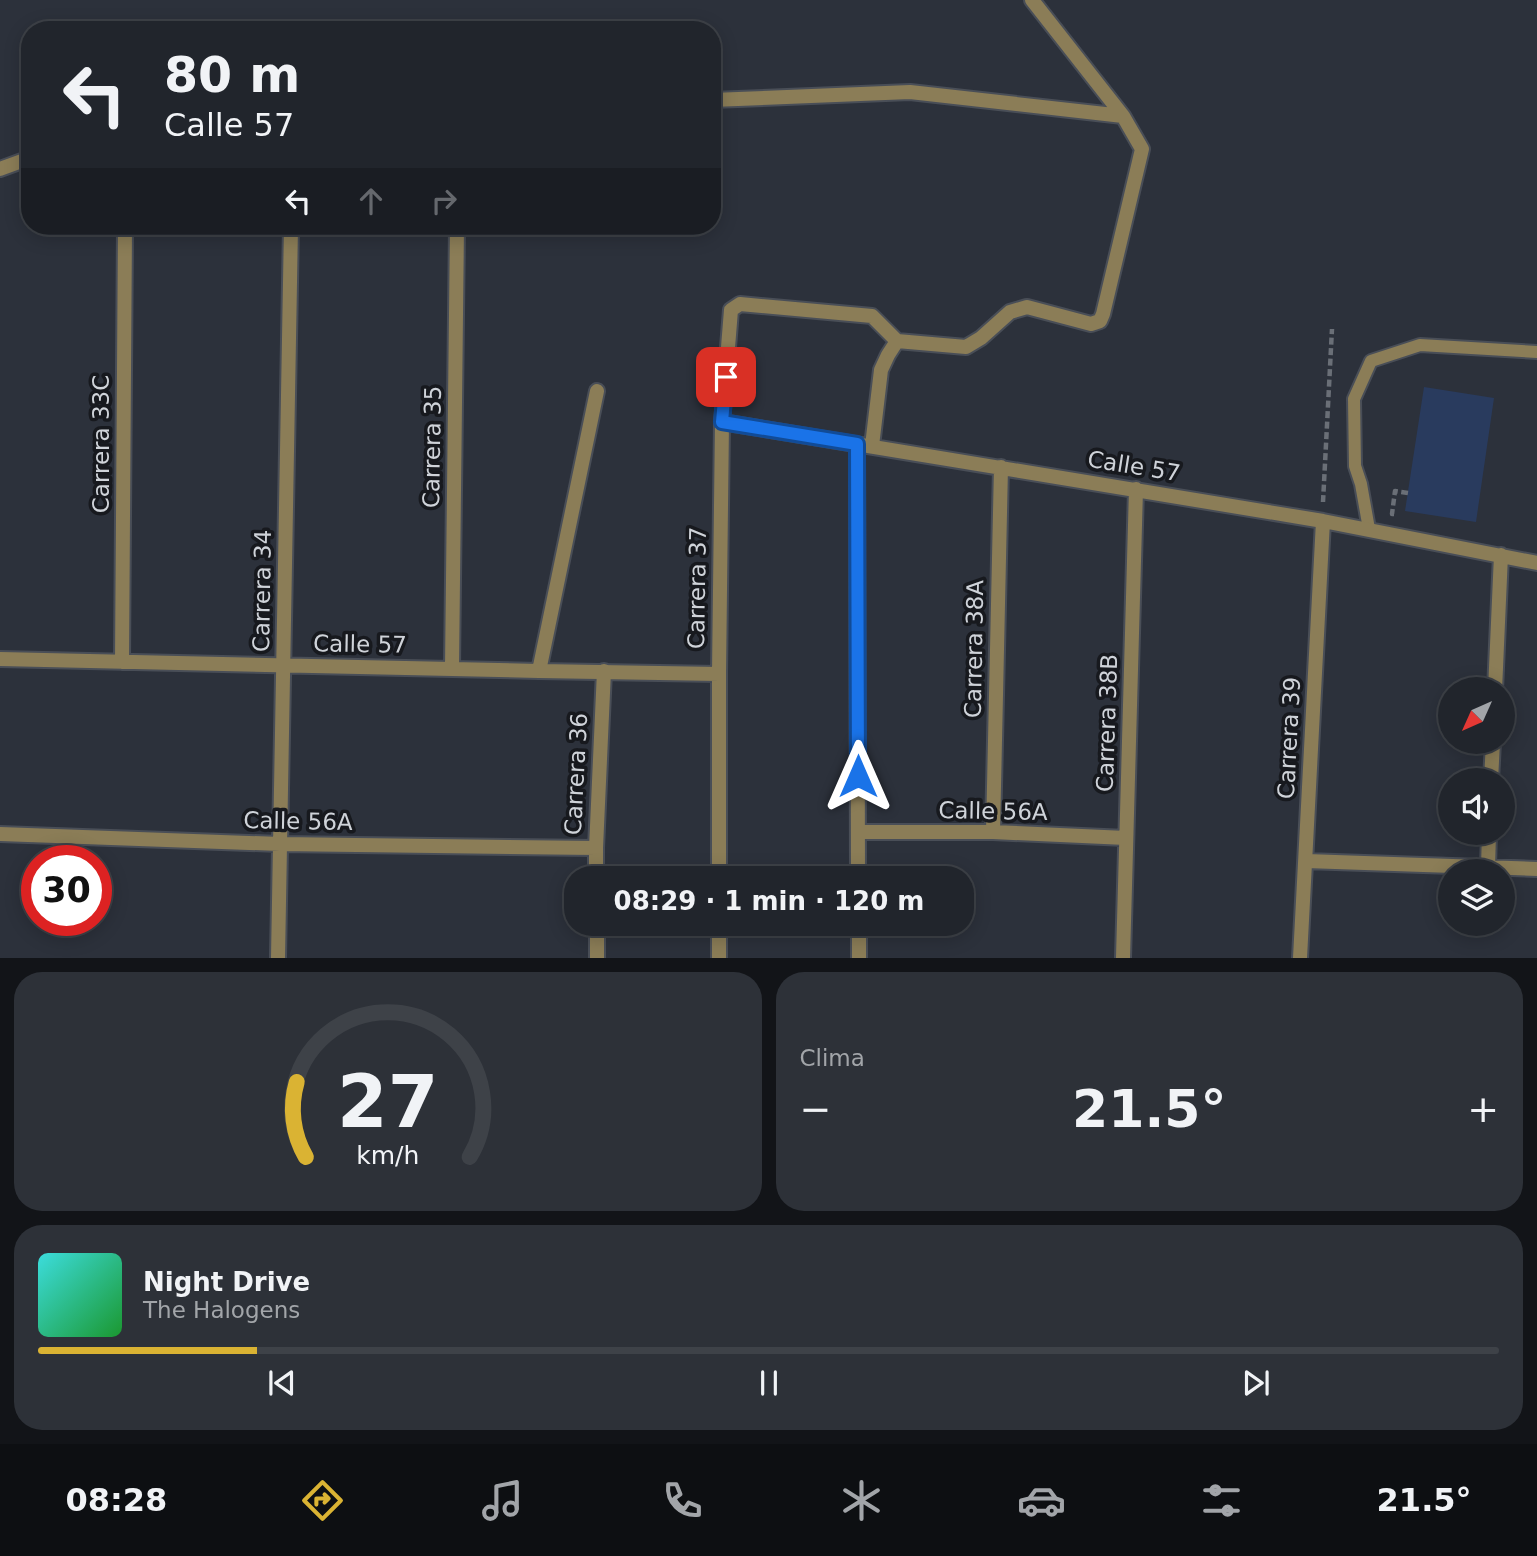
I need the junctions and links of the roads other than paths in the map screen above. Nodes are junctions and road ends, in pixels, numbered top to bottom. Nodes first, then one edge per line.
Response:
1 (1032, 0) edge
2 (721, 100) edge
3 (1123, 116) junction
4 (21, 161) edge
5 (0, 169) edge
6 (125, 235) edge
7 (291, 235) edge
8 (457, 235) edge
9 (897, 341) junction
10 (1537, 352) edge
11 (597, 391) dead end
12 (722, 422) junction
13 (864, 445) junction
14 (1001, 467) junction
15 (1136, 489) junction
16 (1322, 520) junction
17 (1369, 530) junction
18 (1501, 555) junction
19 (1537, 563) edge
20 (0, 659) edge
21 (122, 662) junction
22 (283, 665) junction
23 (452, 668) junction
24 (539, 671) junction
25 (604, 671) junction
26 (719, 674) junction
27 (1496, 677) edge
28 (858, 832) junction
29 (993, 832) junction
30 (0, 834) edge
31 (1126, 838) junction
32 (280, 844) junction
33 (596, 848) junction
34 (1306, 861) junction
35 (1438, 865) edge
36 (596, 866) edge
37 (719, 866) edge
38 (858, 866) edge
39 (1515, 868) edge
40 (1537, 869) edge
41 (597, 936) edge
42 (719, 936) edge
43 (859, 936) edge
44 (278, 957) edge
45 (597, 957) edge
46 (719, 957) edge
47 (859, 957) edge
48 (1123, 957) edge
49 (1300, 957) edge

1 - 3 street
2 - 3 street
3 - 9 street
4 - 5 street
6 - 21 street, Carrera 33C
7 - 22 street, Carrera 34
8 - 23 street, Carrera 35
9 - 12 street, Carrera 37
9 - 13 street
10 - 17 lane
11 - 24 street
12 - 13 street, Calle 57
12 - 26 street, Carrera 37
13 - 14 street, Calle 57
13 - 28 street
14 - 15 street, Calle 57
14 - 29 street, Carrera 38A
15 - 16 street, Calle 57
15 - 31 street, Carrera 38B
16 - 17 street, Calle 57
16 - 34 street, Carrera 39
17 - 18 street, Calle 57
18 - 19 street, Calle 57
18 - 27 street
20 - 21 street, Calle 57
21 - 22 street, Calle 57
22 - 23 street, Calle 57
22 - 32 street, Carrera 34
23 - 24 street, Calle 57
24 - 25 street, Calle 57
25 - 26 street, Calle 57
25 - 33 street, Carrera 36
26 - 37 street, Carrera 37
28 - 29 street, Calle 56A
28 - 38 street
29 - 31 street, Calle 56A
30 - 32 street, Calle 56A
31 - 48 street, Carrera 38B
32 - 33 street, Calle 56A
32 - 44 street, Carrera 34
33 - 36 street, Carrera 36
34 - 35 street
34 - 49 street, Carrera 39
39 - 40 street
41 - 45 street
42 - 46 street
43 - 47 street

